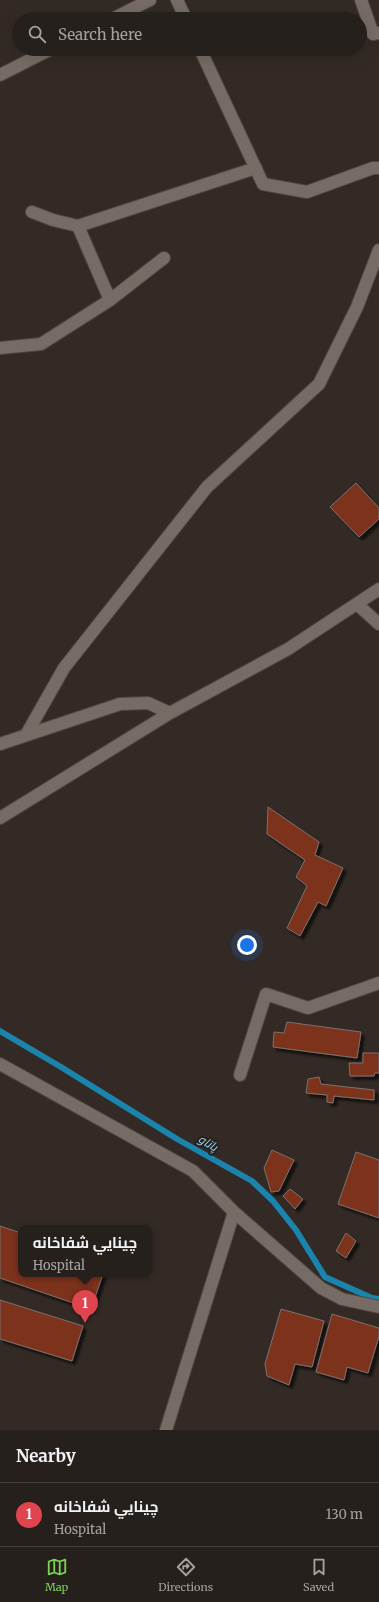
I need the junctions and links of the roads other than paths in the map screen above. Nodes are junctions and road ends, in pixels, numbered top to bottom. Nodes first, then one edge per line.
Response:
1 (150, 0) edge
2 (177, 0) edge
3 (361, 0) edge
4 (126, 12) edge
5 (183, 12) edge
6 (365, 12) edge
7 (367, 17) edge
8 (379, 33) edge
9 (37, 56) edge
10 (203, 56) edge
11 (0, 75) edge
12 (256, 168) junction
13 (379, 168) edge
14 (32, 212) dead end
15 (78, 226) junction
16 (379, 250) edge
17 (164, 258) dead end
18 (110, 300) junction
19 (0, 348) edge
20 (379, 589) edge
21 (357, 604) junction
22 (379, 624) edge
23 (170, 714) junction
24 (26, 735) junction
25 (0, 744) edge
26 (0, 818) edge
27 (379, 983) edge
28 (0, 1064) edge
29 (240, 1074) dead end
30 (234, 1212) junction
31 (379, 1307) edge
32 (166, 1430) edge

1 - 4 street
2 - 5 street
3 - 6 street
7 - 8 street
9 - 11 street
10 - 12 street
12 - 13 street
12 - 15 street
14 - 15 street
15 - 18 street
16 - 24 street
17 - 18 street
18 - 19 street
20 - 21 street
21 - 22 street
21 - 23 street
23 - 24 street
23 - 26 street
24 - 25 street
27 - 29 street
28 - 30 street
30 - 31 street
30 - 32 street

